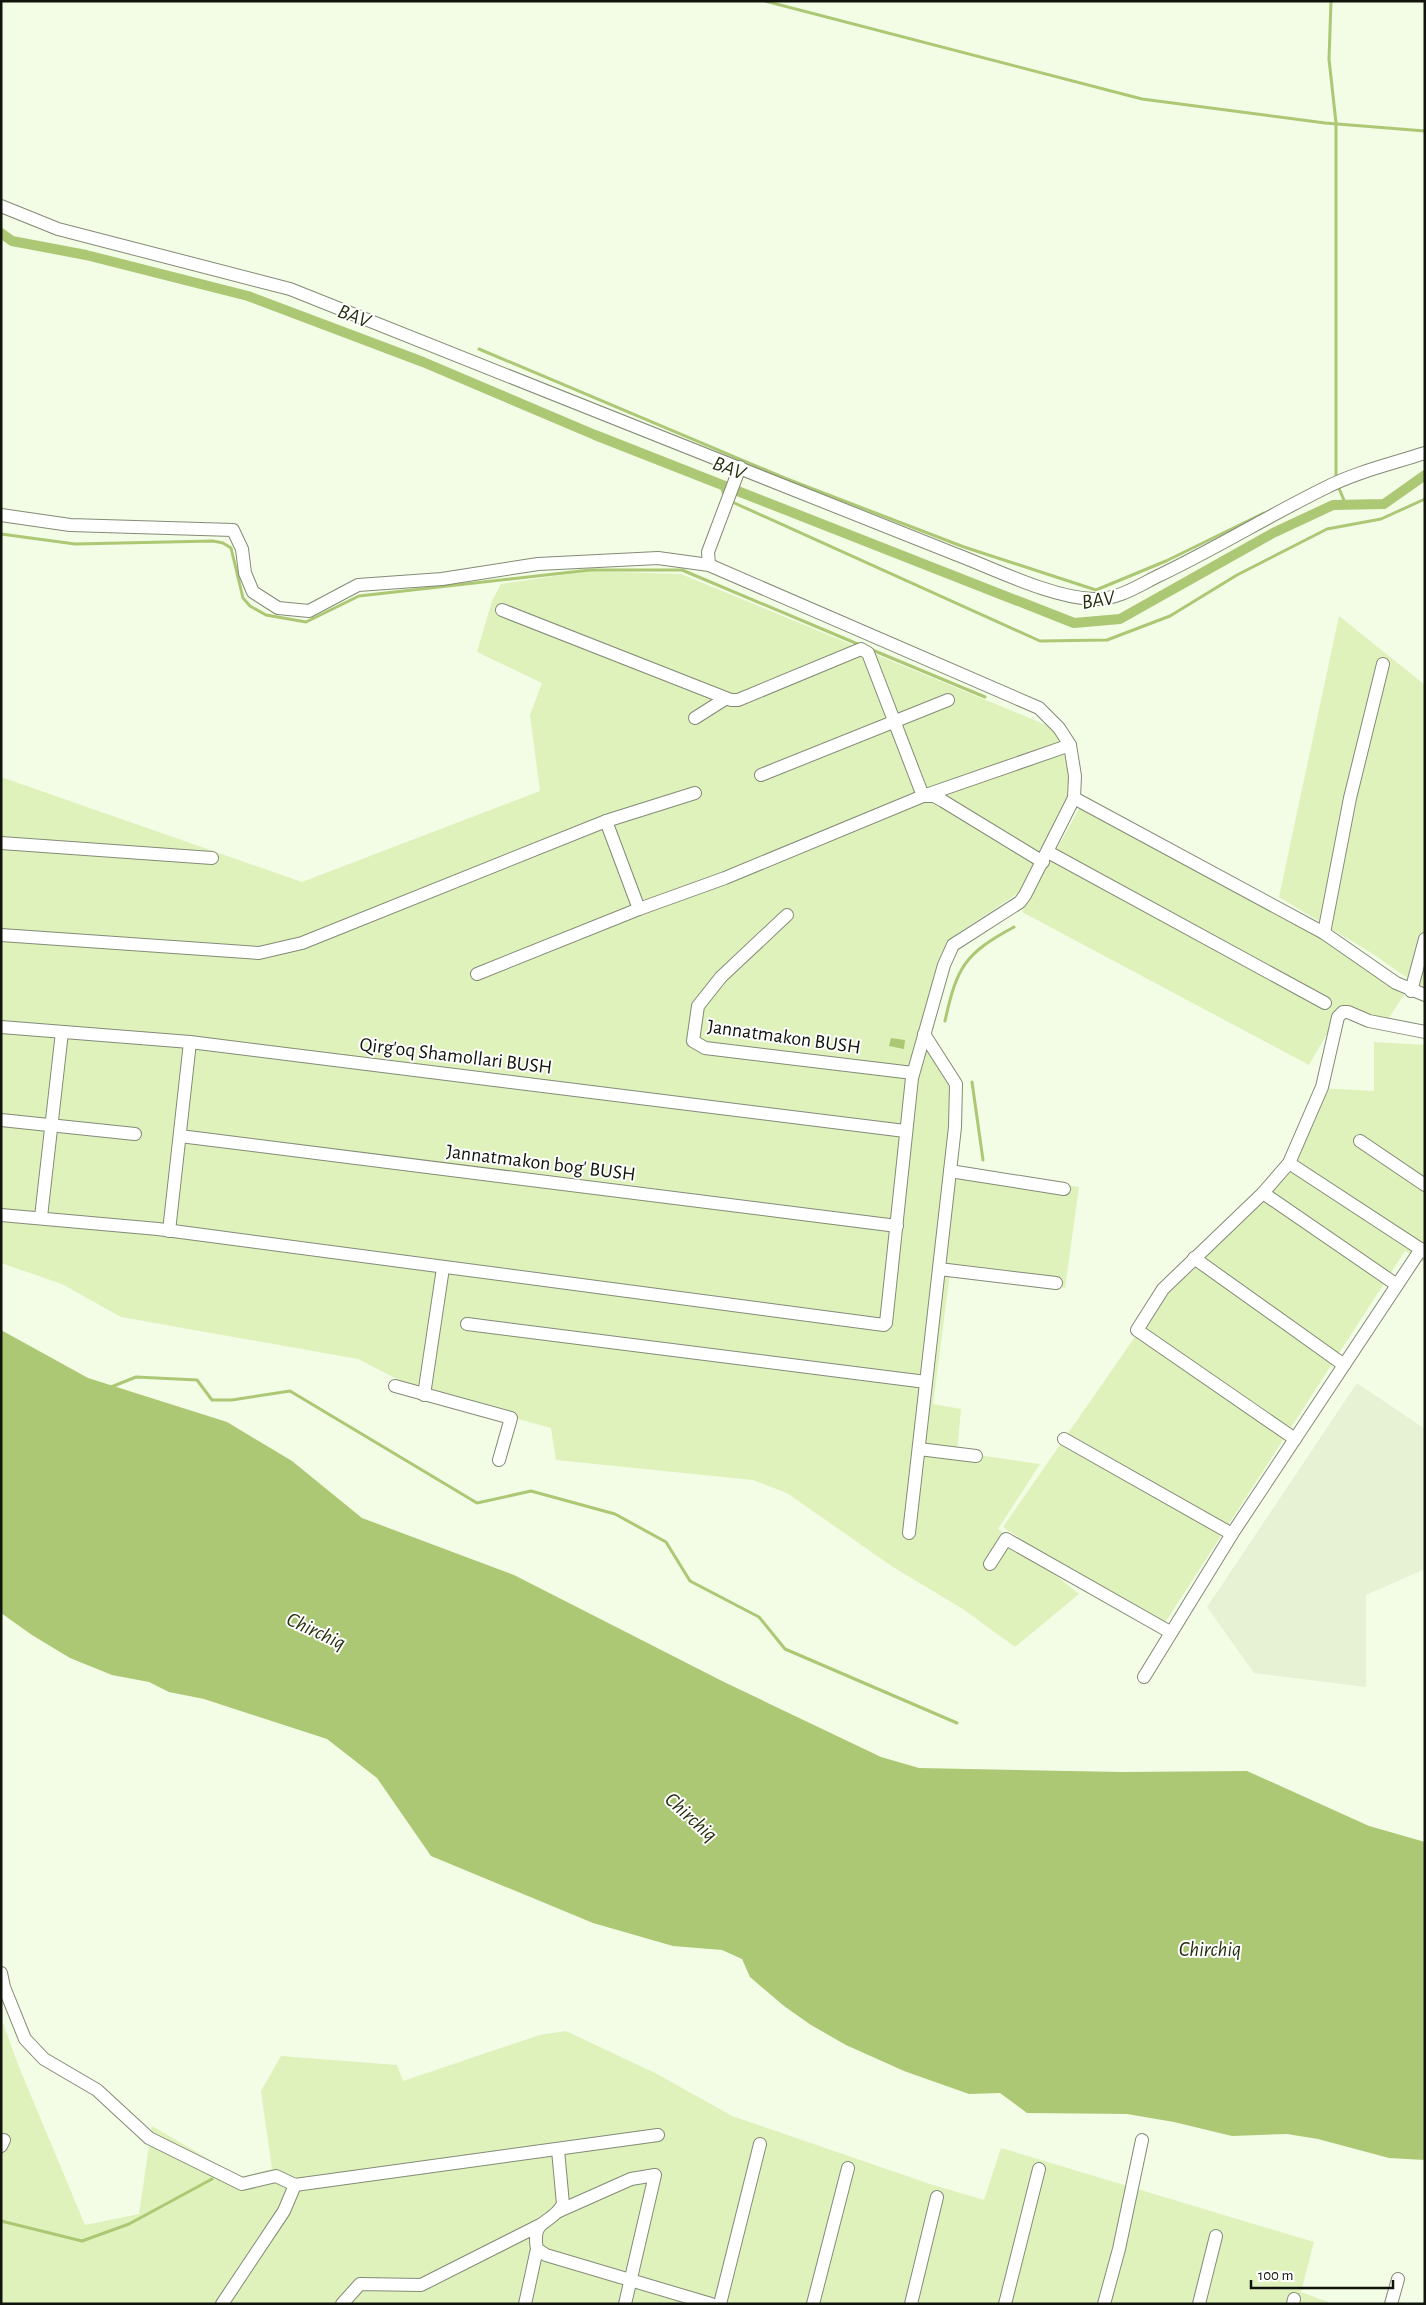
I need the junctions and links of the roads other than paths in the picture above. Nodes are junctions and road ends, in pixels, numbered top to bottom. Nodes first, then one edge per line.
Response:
1 (1, 206) edge
2 (1425, 453) edge
3 (738, 473) junction
4 (1, 515) edge
5 (709, 565) junction
6 (502, 610) dead end
7 (868, 634) junction
8 (861, 649) junction
9 (1383, 664) dead end
10 (725, 699) junction
11 (948, 700) dead end
12 (695, 718) dead end
13 (895, 720) junction
14 (1070, 745) junction
15 (762, 775) dead end
16 (694, 793) dead end
17 (923, 796) junction
18 (1074, 798) junction
19 (606, 821) junction
20 (1, 843) edge
21 (1046, 857) junction
22 (212, 858) dead end
23 (639, 909) junction
24 (787, 915) dead end
25 (1324, 933) junction
26 (1, 934) edge
27 (1425, 939) edge
28 (477, 974) dead end
29 (1411, 991) junction
30 (1425, 996) edge
31 (1326, 1003) dead end
32 (1, 1027) edge
33 (62, 1032) junction
34 (1425, 1032) edge
35 (924, 1034) junction
36 (190, 1042) junction
37 (913, 1074) junction
38 (1, 1120) edge
39 (52, 1124) junction
40 (905, 1131) junction
41 (134, 1134) dead end
42 (180, 1136) junction
43 (1360, 1141) dead end
44 (1289, 1163) junction
45 (950, 1171) junction
46 (1425, 1185) edge
47 (1064, 1189) dead end
48 (1263, 1193) junction
49 (1, 1215) edge
50 (41, 1217) junction
51 (897, 1226) junction
52 (169, 1232) junction
53 (1423, 1250) edge
54 (1194, 1258) junction
55 (443, 1268) junction
56 (939, 1269) junction
57 (1056, 1283) dead end
58 (1397, 1285) junction
59 (467, 1324) dead end
60 (1344, 1365) junction
61 (926, 1382) junction
62 (395, 1386) dead end
63 (424, 1395) junction
64 (1064, 1439) dead end
65 (1295, 1439) junction
66 (919, 1449) junction
67 (976, 1456) dead end
68 (498, 1460) dead end
69 (909, 1533) dead end
70 (1232, 1534) junction
71 (990, 1564) dead end
72 (1170, 1632) junction
73 (1144, 1677) dead end
74 (1, 1973) edge
75 (658, 2135) dead end
76 (1142, 2140) dead end
77 (760, 2144) dead end
78 (558, 2150) junction
79 (848, 2168) dead end
80 (1039, 2170) dead end
81 (295, 2185) junction
82 (937, 2197) dead end
83 (559, 2211) junction
84 (540, 2225) junction
85 (1216, 2236) dead end
86 (537, 2248) junction
87 (1398, 2279) dead end
88 (631, 2281) junction
89 (222, 2304) edge
90 (342, 2304) edge
91 (525, 2304) edge
92 (626, 2304) edge
93 (712, 2304) edge
94 (720, 2304) edge
95 (813, 2304) edge
96 (911, 2304) edge
97 (1005, 2304) edge
98 (1104, 2304) edge
99 (1199, 2304) edge
100 (1391, 2304) edge

1 - 3 street
2 - 3 street
3 - 5 street
4 - 5 street
5 - 7 street
6 - 10 street
7 - 8 street
7 - 14 street
8 - 10 street
8 - 13 street
9 - 25 street
10 - 12 street
11 - 13 street
13 - 15 street
13 - 17 street
14 - 17 street
14 - 18 street
16 - 19 street
17 - 21 street
17 - 23 street
18 - 21 street
18 - 25 street
19 - 23 street
19 - 26 street
20 - 22 street
21 - 31 street
21 - 35 street
23 - 28 street
24 - 37 street, Jannatmakon BUSH
25 - 29 street
27 - 29 street
29 - 30 street
32 - 33 street, Qirg'oq Shamollari BUSH
33 - 36 street, Qirg'oq Shamollari BUSH
33 - 39 street
34 - 44 street
35 - 37 street
35 - 45 street
36 - 40 street, Qirg'oq Shamollari BUSH
36 - 42 street
37 - 40 street
38 - 39 street
39 - 41 street
39 - 50 street
40 - 51 street
42 - 51 street, Jannatmakon bog' BUSH
42 - 52 street
43 - 46 street
44 - 48 street
44 - 53 street
45 - 47 street
45 - 56 street
48 - 54 street
48 - 58 street
49 - 50 street
50 - 52 street
51 - 55 street
52 - 55 street
53 - 58 street
54 - 60 street
54 - 65 street
55 - 63 street
56 - 57 street
56 - 61 street
58 - 60 street
59 - 61 street
60 - 65 street
61 - 66 street
62 - 63 street
63 - 68 street
64 - 70 street
65 - 70 street
66 - 67 street
66 - 69 street
70 - 72 street
71 - 72 street
72 - 73 street
74 - 81 street
75 - 78 street
76 - 98 street
77 - 94 street
78 - 81 street
78 - 83 street
79 - 95 street
80 - 97 street
81 - 89 street
82 - 96 street
83 - 84 street
83 - 88 street
84 - 86 street
84 - 90 street
85 - 99 street
86 - 88 street
86 - 91 street
87 - 100 street
88 - 92 street
88 - 93 street

